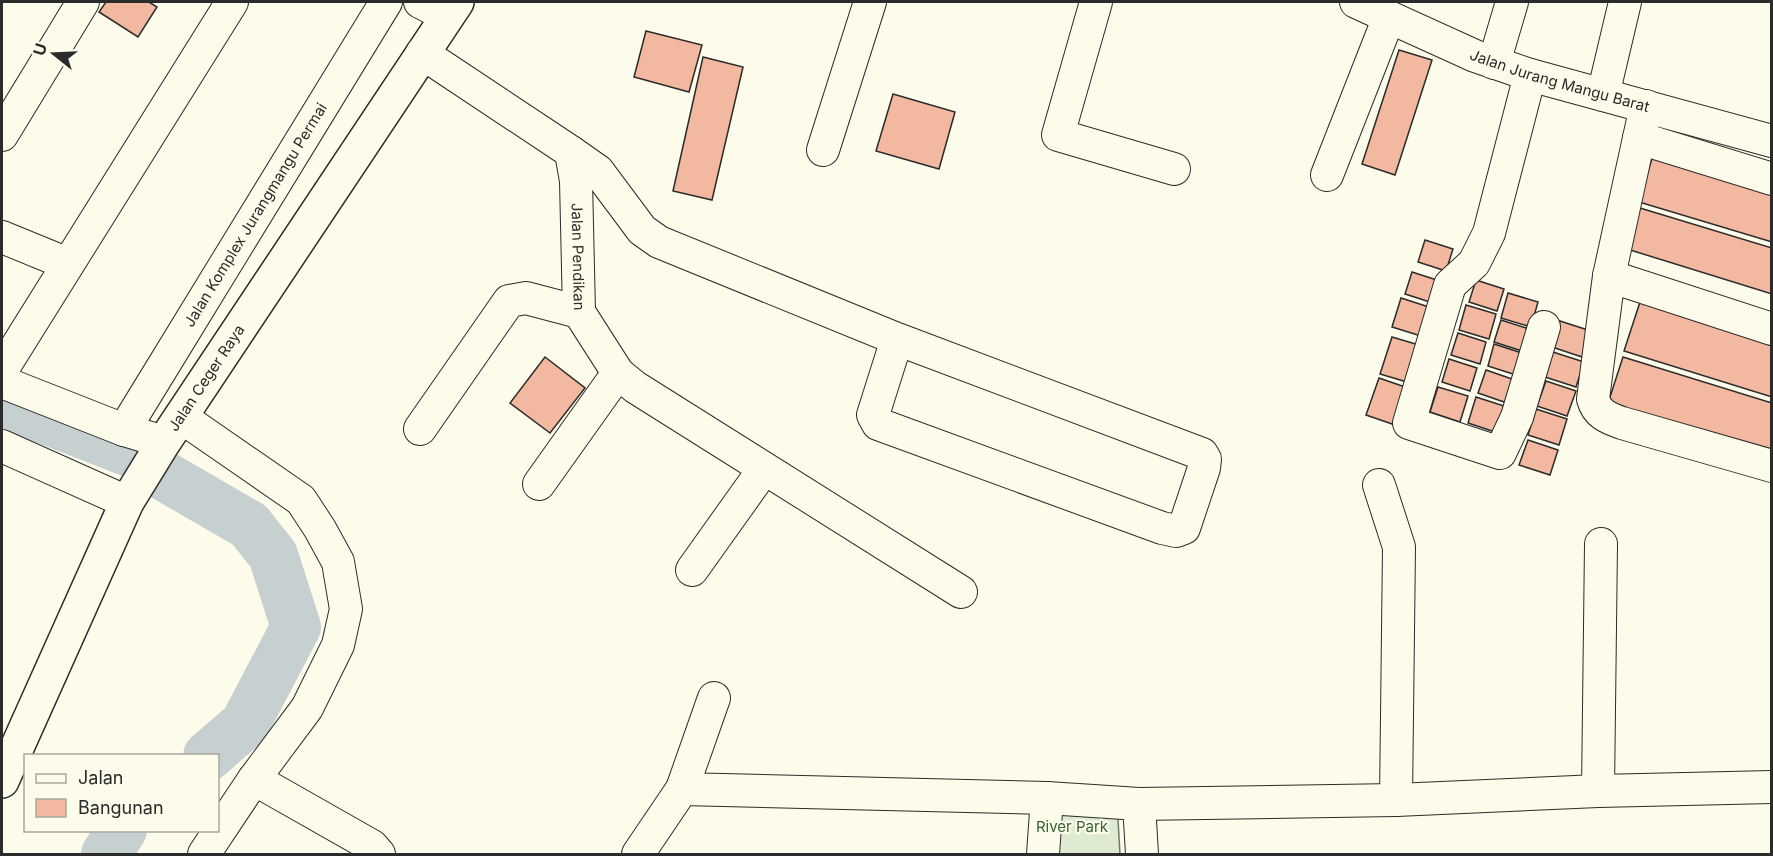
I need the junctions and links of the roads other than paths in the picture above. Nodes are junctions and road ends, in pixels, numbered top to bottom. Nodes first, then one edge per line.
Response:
1 (83, 2) edge
2 (232, 2) edge
3 (386, 2) edge
4 (870, 2) edge
5 (1096, 2) edge
6 (1512, 2) edge
7 (1625, 2) edge
8 (442, 6) edge
9 (1375, 8) edge
10 (422, 53) junction
11 (1494, 63) junction
12 (1530, 75) junction
13 (1603, 95) junction
14 (1646, 106) junction
15 (2, 135) edge
16 (1639, 138) junction
17 (1772, 141) edge
18 (822, 150) dead end
19 (571, 152) junction
20 (1174, 169) dead end
21 (1327, 175) dead end
22 (1772, 179) edge
23 (2, 237) edge
24 (68, 264) junction
25 (1610, 276) junction
26 (579, 312) junction
27 (1544, 327) dead end
28 (1772, 329) edge
29 (897, 339) junction
30 (2, 370) edge
31 (618, 373) junction
32 (2, 382) edge
33 (420, 429) dead end
34 (124, 430) junction
35 (169, 435) junction
36 (2, 446) edge
37 (1772, 466) edge
38 (765, 469) junction
39 (539, 484) dead end
40 (1379, 484) dead end
41 (129, 499) junction
42 (1601, 544) dead end
43 (692, 570) dead end
44 (961, 592) dead end
45 (714, 698) dead end
46 (254, 779) junction
47 (2, 781) edge
48 (1772, 787) edge
49 (682, 789) junction
50 (1598, 791) junction
51 (1047, 798) junction
52 (1396, 800) junction
53 (1139, 804) junction
54 (204, 855) edge
55 (379, 855) edge
56 (638, 855) edge
57 (1043, 855) edge
58 (1142, 855) edge

1 - 15 street
2 - 24 street
3 - 34 street, Jalan Komplex Jurangmangu Permai
4 - 18 street
5 - 20 street
6 - 11 street
7 - 13 street
8 - 10 main road, Jalan Ceger Raya
9 - 11 street, Jalan Jurang Mangu Barat
9 - 21 street
10 - 19 street
10 - 35 main road, Jalan Ceger Raya
11 - 12 street, Jalan Jurang Mangu Barat
12 - 13 street, Jalan Jurang Mangu Barat
12 - 27 street
13 - 14 street, Jalan Jurang Mangu Barat
14 - 16 street
14 - 17 street, Jalan Jurang Mangu Barat
16 - 22 street
16 - 25 street
19 - 26 street, Jalan Pendikan
19 - 29 street
23 - 24 street
24 - 30 street
25 - 28 street
25 - 37 street
26 - 31 street
26 - 33 street, Jalan Pendikan
29 - 29 street
31 - 38 street
31 - 39 street
32 - 34 street
34 - 35 street
35 - 41 main road, Jalan Ceger Raya
35 - 46 street
36 - 41 street
38 - 43 street
38 - 44 street
40 - 52 street
41 - 47 main road, Jalan Ceger Raya
42 - 50 street
45 - 49 street
46 - 54 street
46 - 55 street
48 - 50 street
49 - 51 street
49 - 56 street
50 - 52 street
51 - 53 street
51 - 57 street
52 - 53 street
53 - 58 street

